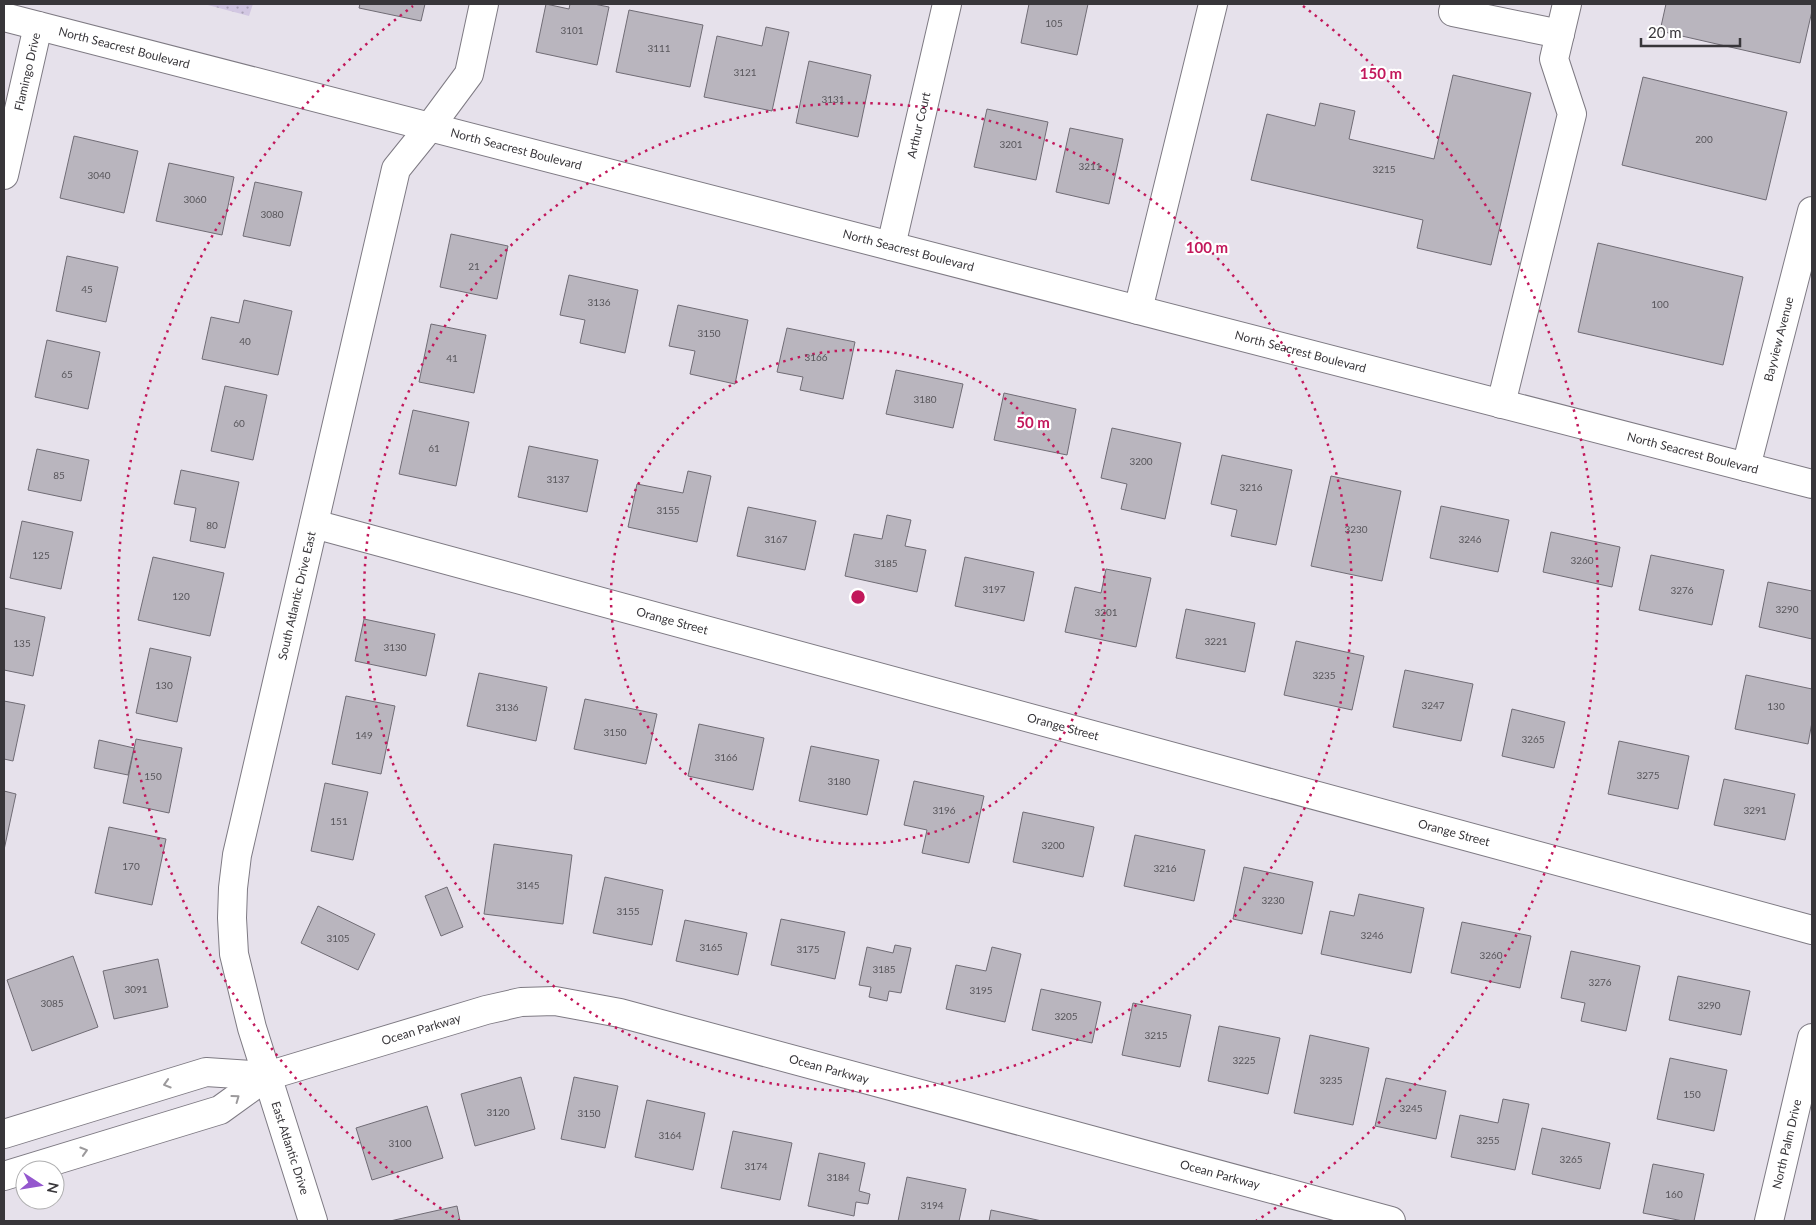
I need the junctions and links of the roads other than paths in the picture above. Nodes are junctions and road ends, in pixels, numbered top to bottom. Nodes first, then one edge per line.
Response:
1 (484, 4) edge
2 (947, 4) edge
3 (1213, 4) edge
4 (1454, 4) edge
5 (1566, 4) edge
6 (4, 17) edge
7 (38, 26) junction
8 (1560, 34) junction
9 (429, 128) junction
10 (4, 175) edge
11 (1812, 211) edge
12 (891, 246) junction
13 (1138, 310) junction
14 (1501, 404) junction
15 (1746, 467) junction
16 (1812, 484) edge
17 (314, 524) junction
18 (1812, 930) edge
19 (1812, 1038) edge
20 (267, 1076) junction
21 (4, 1134) edge
22 (4, 1176) edge
23 (313, 1221) edge
24 (1391, 1221) edge
25 (1769, 1221) edge

1 - 9 street, South Atlantic Drive East
2 - 12 street, Arthur Court
3 - 13 street
4 - 8 street
5 - 8 street
6 - 7 street, North Seacrest Boulevard
7 - 9 street, North Seacrest Boulevard
7 - 10 street, Flamingo Drive
8 - 14 street
9 - 12 street, North Seacrest Boulevard
9 - 17 street, South Atlantic Drive East
11 - 15 street, Bayview Avenue
12 - 13 street, North Seacrest Boulevard
13 - 14 street, North Seacrest Boulevard
14 - 15 street, North Seacrest Boulevard
15 - 16 street, North Seacrest Boulevard
17 - 18 street, Orange Street
17 - 20 street, South Atlantic Drive East
19 - 25 street, North Palm Drive
20 -> 21 street, Ocean Parkway
22 -> 20 street, Ocean Parkway
20 - 23 street, East Atlantic Drive
20 - 24 street, Ocean Parkway

